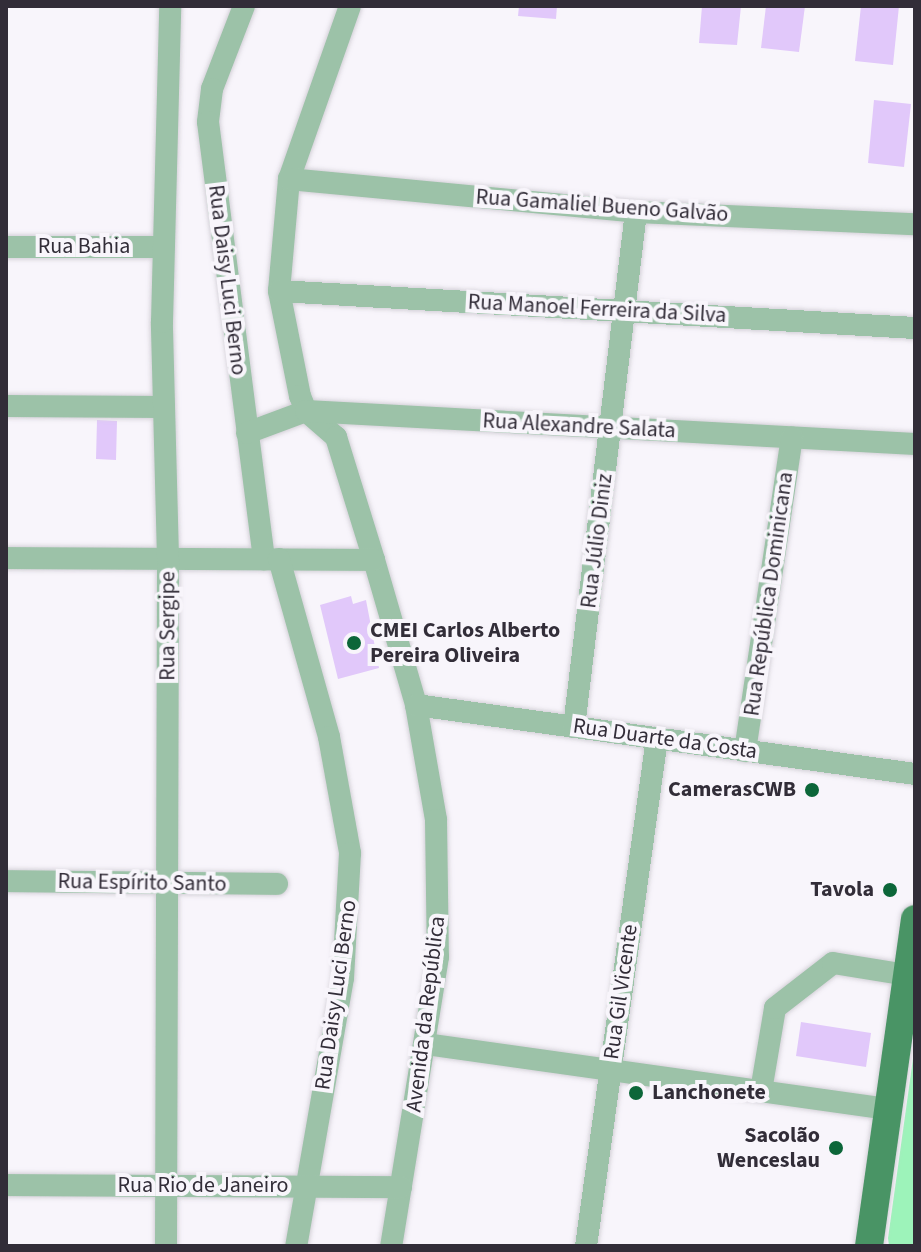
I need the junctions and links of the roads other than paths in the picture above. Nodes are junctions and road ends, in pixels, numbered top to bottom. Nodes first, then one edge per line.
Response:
1 (170, 6) edge
2 (244, 6) edge
3 (350, 6) edge
4 (208, 122) junction
5 (170, 123) junction
6 (289, 179) junction
7 (636, 212) junction
8 (915, 224) edge
9 (6, 247) edge
10 (163, 247) junction
11 (279, 291) junction
12 (625, 311) junction
13 (915, 328) edge
14 (6, 406) edge
15 (164, 407) junction
16 (306, 411) junction
17 (612, 428) junction
18 (247, 433) junction
19 (792, 437) junction
20 (915, 444) edge
21 (6, 558) edge
22 (168, 558) junction
23 (271, 559) junction
24 (374, 560) junction
25 (416, 705) junction
26 (574, 727) junction
27 (657, 738) junction
28 (745, 751) junction
29 (915, 774) edge
30 (6, 881) edge
31 (167, 883) junction
32 (277, 884) dead end
33 (914, 931) edge
34 (908, 992) edge
35 (425, 1044) junction
36 (610, 1070) junction
37 (761, 1091) junction
38 (888, 1109) junction
39 (6, 1185) edge
40 (166, 1186) junction
41 (307, 1187) junction
42 (401, 1187) junction
43 (873, 1243) edge
44 (166, 1246) edge
45 (296, 1246) edge
46 (391, 1246) edge
47 (586, 1246) edge

1 - 5 street, Rua Sergipe
2 - 4 street, Rua Daisy Luci Berno
3 - 6 street
4 - 5 street
4 - 18 street, Rua Daisy Luci Berno
5 - 10 street, Rua Sergipe
6 - 7 street, Rua Gamaliel Bueno Galvão
6 - 11 street
7 - 8 street, Rua Gamaliel Bueno Galvão
7 - 12 street, Rua Júlio Diniz
9 - 10 street, Rua Bahia
10 - 15 street, Rua Sergipe
11 - 12 street, Rua Manoel Ferreira da Silva
11 - 16 street
12 - 13 street, Rua Manoel Ferreira da Silva
12 - 17 street, Rua Júlio Diniz
14 - 15 street
15 - 22 street, Rua Sergipe
16 - 17 street, Rua Alexandre Salata
16 - 18 street, Rua Alexandre Salata
16 - 24 street, Avenida da República
17 - 19 street, Rua Alexandre Salata
17 - 26 street, Rua Júlio Diniz
18 - 23 street, Rua Daisy Luci Berno
19 - 20 street, Rua Alexandre Salata
19 - 28 street, Rua República Dominicana
21 - 22 street
22 - 23 street
22 - 31 street, Rua Sergipe
23 - 24 street
23 - 41 street, Rua Daisy Luci Berno
24 - 25 street, Avenida da República
25 - 26 street, Rua Duarte da Costa
25 - 35 street, Avenida da República
26 - 27 street, Rua Duarte da Costa
27 - 28 street, Rua Duarte da Costa
27 - 36 street, Rua Gil Vicente
28 - 29 street, Rua Duarte da Costa
30 - 31 street, Rua Espírito Santo
31 - 32 street, Rua Espírito Santo
31 - 40 street, Rua Sergipe
33 - 34 main road
34 - 37 street
34 - 38 main road
35 - 36 street
35 - 42 street, Avenida da República
36 - 37 street
36 - 47 street, Rua Gil Vicente
37 - 38 street
38 - 43 main road
39 - 40 street, Rua Rio de Janeiro
40 - 41 street, Rua Rio de Janeiro
40 - 44 street, Rua Sergipe
41 - 42 street, Rua Rio de Janeiro
41 - 45 street, Rua Daisy Luci Berno
42 - 46 street, Avenida da República

